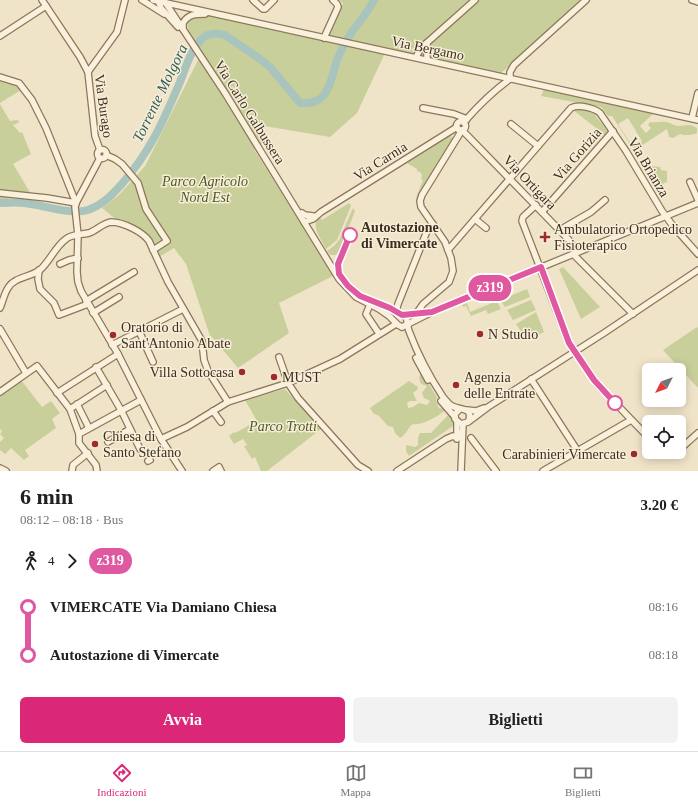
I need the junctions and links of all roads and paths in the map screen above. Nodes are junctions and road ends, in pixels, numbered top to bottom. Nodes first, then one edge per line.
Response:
1 (42, 0) edge
2 (125, 0) edge
3 (142, 0) edge
4 (254, 0) edge
5 (274, 0) edge
6 (333, 0) edge
7 (475, 0) edge
8 (586, 0) edge
9 (692, 0) edge
10 (160, 1) edge
11 (698, 2) edge
12 (46, 3) edge
13 (211, 13) junction
14 (174, 24) junction
15 (184, 32) junction
16 (0, 36) edge
17 (324, 38) junction
18 (427, 43) junction
19 (193, 46) junction
20 (416, 57) junction
21 (427, 60) junction
22 (88, 72) junction
23 (0, 77) edge
24 (510, 78) junction
25 (698, 93) edge
26 (423, 108) dead end
27 (457, 115) junction
28 (695, 119) edge
29 (465, 121) junction
30 (511, 124) dead end
31 (460, 128) junction
32 (613, 131) junction
33 (538, 146) junction
34 (100, 150) junction
35 (106, 156) junction
36 (100, 158) junction
37 (509, 179) junction
38 (690, 182) dead end
39 (286, 191) junction
40 (0, 193) edge
41 (606, 200) dead end
42 (698, 202) edge
43 (75, 205) junction
44 (536, 205) junction
45 (542, 212) junction
46 (302, 213) junction
47 (314, 216) junction
48 (666, 216) junction
49 (475, 219) junction
50 (306, 221) junction
51 (433, 224) junction
52 (486, 228) dead end
53 (312, 229) junction
54 (560, 230) junction
55 (78, 235) junction
56 (153, 250) junction
57 (448, 250) junction
58 (575, 253) junction
59 (698, 254) edge
60 (78, 258) junction
61 (60, 264) dead end
62 (541, 267) junction
63 (39, 270) junction
64 (698, 270) edge
65 (134, 272) dead end
66 (119, 297) dead end
67 (87, 302) junction
68 (369, 307) dead end
69 (0, 308) edge
70 (183, 309) junction
71 (396, 311) junction
72 (432, 312) junction
73 (94, 313) junction
74 (416, 314) junction
75 (631, 314) junction
76 (402, 315) junction
77 (400, 324) junction
78 (0, 329) edge
79 (139, 331) junction
80 (378, 332) dead end
81 (112, 345) junction
82 (575, 350) junction
83 (118, 354) junction
84 (279, 357) dead end
85 (153, 362) dead end
86 (96, 368) junction
87 (26, 373) junction
88 (531, 379) junction
89 (288, 383) junction
90 (107, 385) junction
91 (0, 392) edge
92 (57, 393) junction
93 (141, 400) junction
94 (228, 402) junction
95 (77, 404) junction
96 (488, 407) junction
97 (70, 409) junction
98 (460, 409) junction
99 (121, 410) junction
100 (467, 410) junction
101 (213, 411) junction
102 (456, 419) junction
103 (469, 420) junction
104 (631, 420) junction
105 (221, 422) dead end
106 (463, 424) junction
107 (89, 428) junction
108 (130, 429) junction
109 (642, 431) edge
110 (462, 432) junction
111 (698, 433) edge
112 (79, 434) junction
113 (457, 438) junction
114 (471, 438) dead end
115 (161, 439) junction
116 (108, 442) dead end
117 (686, 444) edge
118 (140, 449) dead end
119 (578, 450) junction
120 (88, 453) junction
121 (461, 455) junction
122 (358, 465) junction
123 (0, 468) edge
124 (6, 471) edge
125 (72, 471) edge
126 (97, 471) edge
127 (182, 471) edge
128 (212, 471) edge
129 (221, 471) edge
130 (363, 471) edge
131 (368, 471) edge
132 (397, 471) edge
133 (461, 471) edge
134 (496, 471) edge
135 (543, 471) edge

1 - 12 street, Via Burago
2 - 22 street
3 - 14 street, Via Carlo Galbussera
4 - 5 street
6 - 17 street
7 - 18 street
8 - 24 street
9 - 11 street
10 - 13 street, Via Bergamo
10 - 14 street, Via Carlo Galbussera
10 - 15 street, Via Carlo Galbussera
12 - 16 street
12 - 22 street, Via Burago
13 - 15 street
13 - 17 street, Via Bergamo
14 - 19 street, Via Carlo Galbussera
15 - 19 street, Via Carlo Galbussera
17 - 20 street, Via Bergamo
18 - 20 street
18 - 21 street
19 - 39 street, Via Carlo Galbussera
20 - 21 street, Via Bergamo
21 - 24 street, Via Bergamo
22 - 34 street, Via Burago
23 - 43 street
24 - 28 street, Via Bergamo
24 - 29 street
25 - 28 street
26 - 27 street
27 - 29 street
27 - 31 street
29 - 31 street
30 - 33 street
31 - 37 street, Via Ortigara
31 - 47 street, Via Carnia
31 - 51 street
32 - 33 street, Via Brianza
32 - 45 street, Via Gorizia
32 - 48 street, Via Brianza
33 - 37 street
34 - 35 street, Via Burago
34 - 36 street, Via Burago
35 - 36 street, Via Burago
35 - 56 street
36 - 43 street, Via Burago
37 - 44 street, Via Ortigara
37 - 49 street
38 - 42 street
39 - 46 street, Via Carlo Galbussera
39 - 50 street, Via Carlo Galbussera
40 - 43 street
41 - 54 street
42 - 48 street
43 - 55 street
44 - 45 street, Via Ortigara
44 - 62 street
45 - 54 street, Via Ortigara
46 - 47 street
46 - 50 street, Via Carlo Galbussera
47 - 50 street, Via Carnia
47 - 53 street
48 - 58 street
48 - 59 street, Via Brianza
49 - 52 street
49 - 57 street
50 - 53 street, Via Carlo Galbussera
50 - 77 street, Via Carlo Galbussera
51 - 57 street
51 - 71 street
53 - 71 street, Via Carlo Galbussera
54 - 58 street, Via Ortigara
55 - 56 street
55 - 60 street
55 - 63 street
56 - 70 street
57 - 74 street
58 - 62 street
58 - 75 street, Via Ortigara
60 - 61 street
60 - 67 street
62 - 72 street
62 - 82 street
63 - 67 street
63 - 69 street
64 - 75 street
65 - 67 street
66 - 73 street
67 - 73 street
68 - 80 street
70 - 79 street
70 - 94 street
71 - 76 street, Via Carlo Galbussera
72 - 74 street
72 - 77 street
73 - 81 street
74 - 76 street
75 - 82 street
76 - 77 street
76 - 77 street
77 - 89 street
77 - 98 street
77 - 102 street
78 - 87 street
79 - 81 street
79 - 85 street
81 - 83 street
82 - 88 street
82 - 104 street
83 - 86 street
83 - 93 street
84 - 89 street
86 - 90 street
86 - 92 street
87 - 91 street
87 - 92 street
88 - 96 street
88 - 119 street
89 - 94 street
89 - 122 street
90 - 95 street
90 - 99 street
92 - 97 street
93 - 99 street
93 - 115 street
94 - 101 street
95 - 97 street
95 - 107 street
96 - 100 street
96 - 103 street
97 - 112 street
98 - 100 street
98 - 102 street
99 - 107 street
99 - 108 street
100 - 103 street
101 - 105 street
101 - 115 street
102 - 106 street
102 - 113 street
103 - 106 street
104 - 109 street
104 - 119 street
106 - 110 street
107 - 112 street
108 - 116 street
108 - 118 street
110 - 113 street
110 - 121 street
111 - 117 street
112 - 120 street
113 - 121 street
113 - 132 street
114 - 134 street
115 - 127 street
119 - 135 street
120 - 125 street
120 - 126 street
121 - 133 street
122 - 130 street
122 - 131 street
123 - 124 street
128 - 129 street

